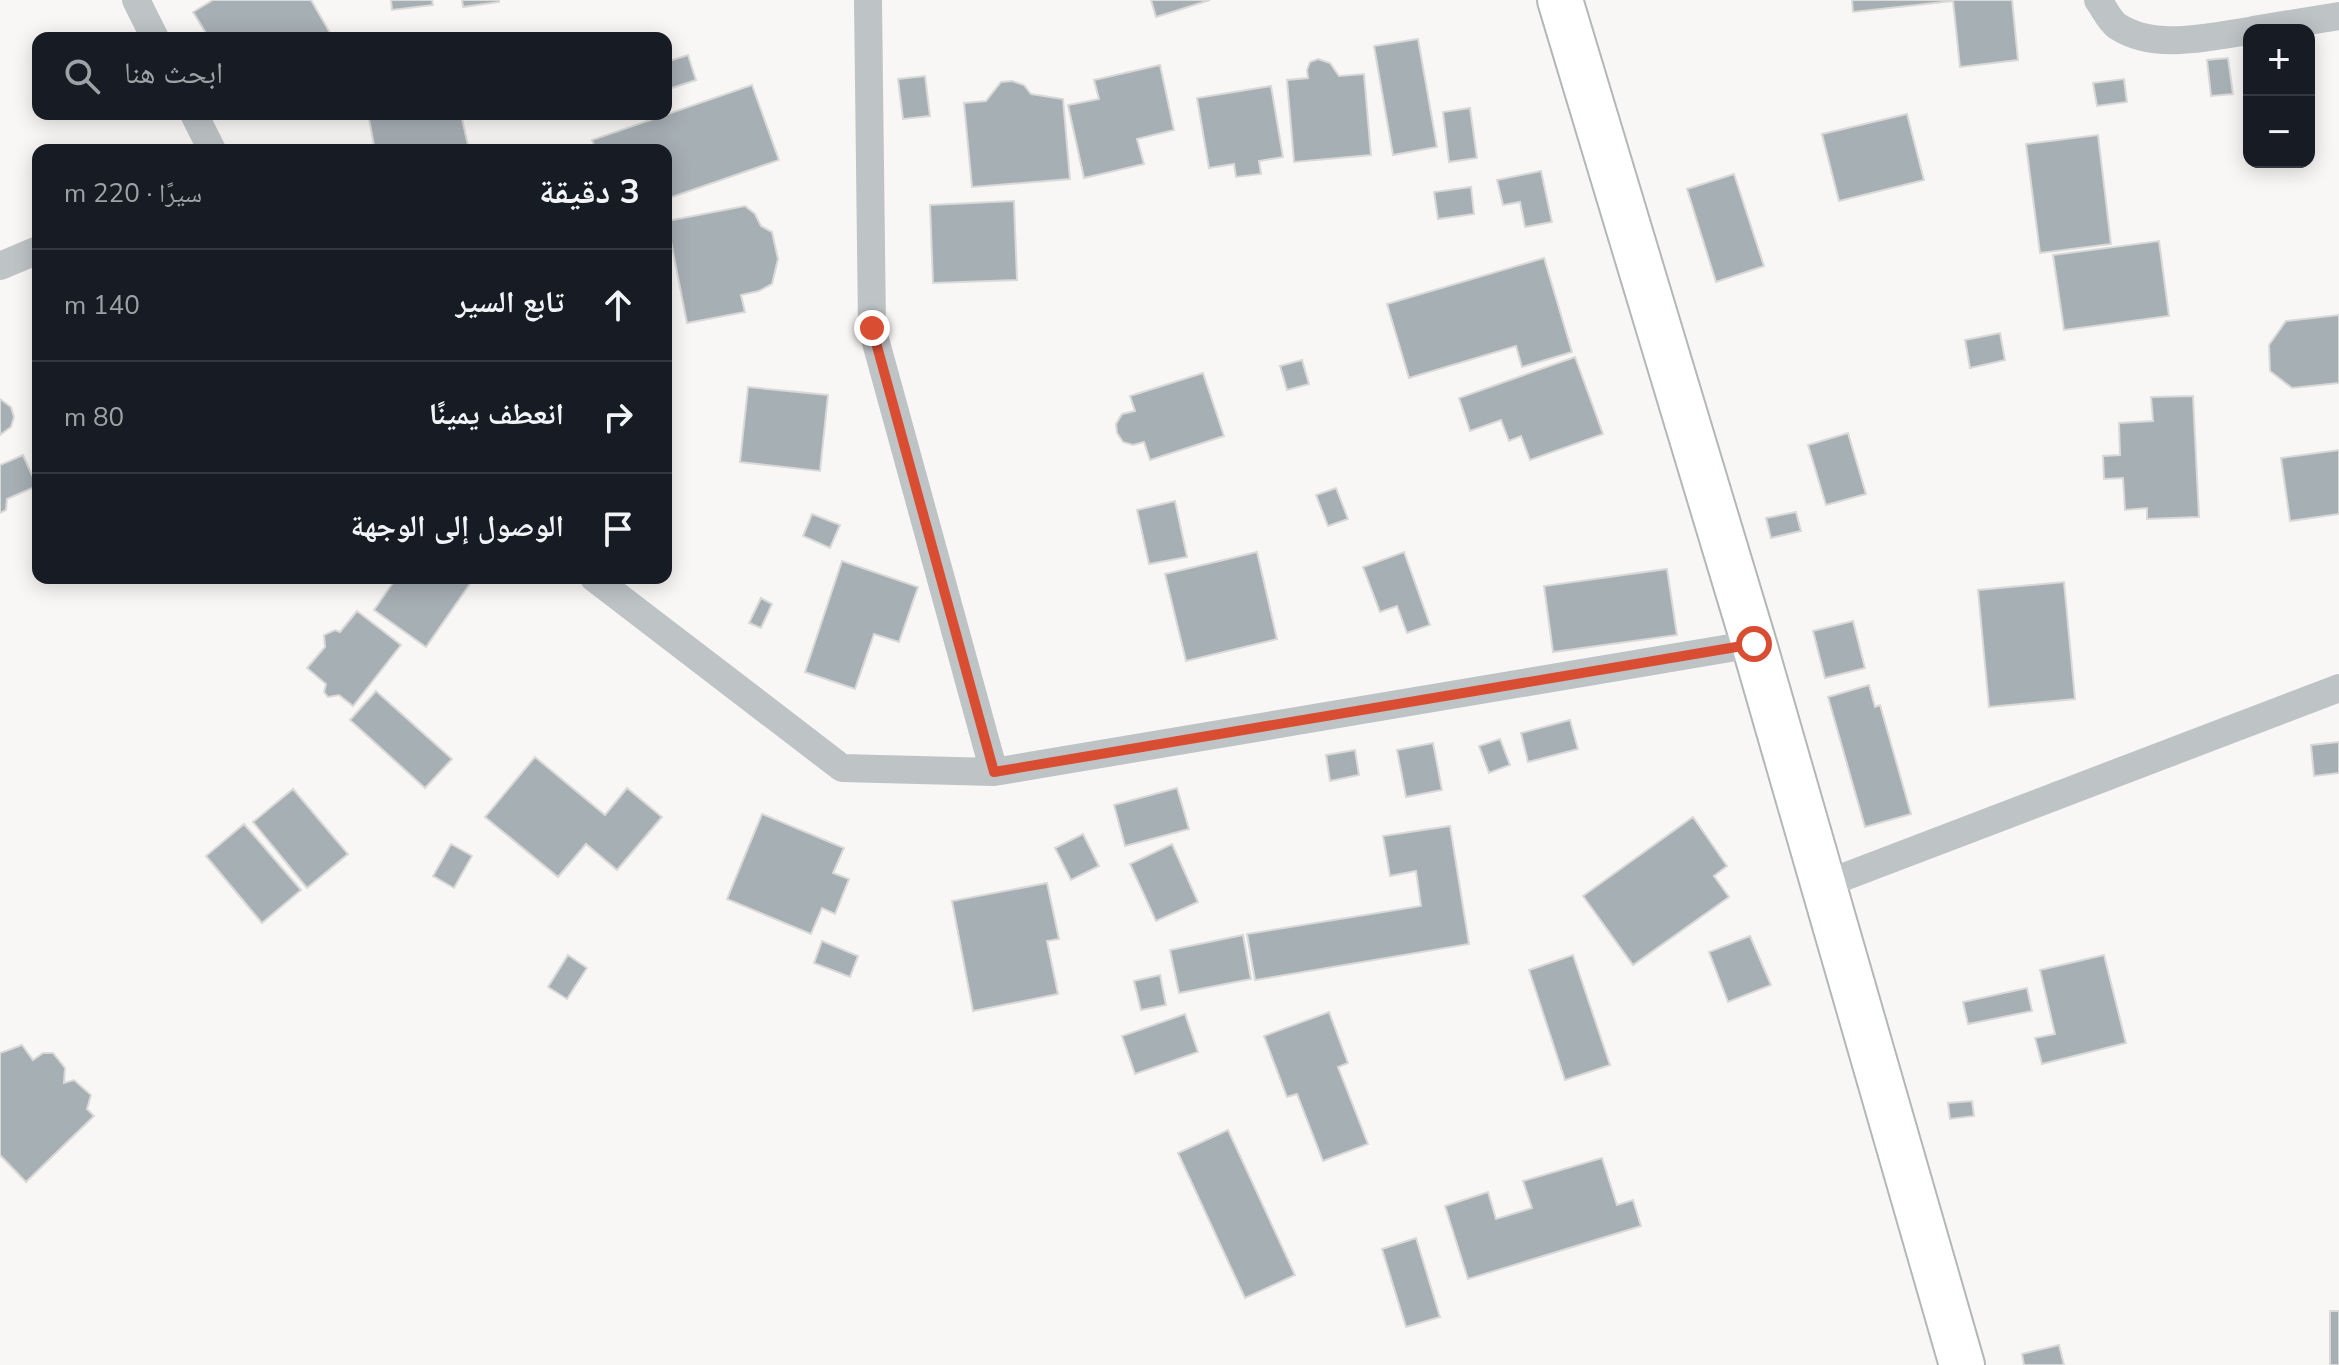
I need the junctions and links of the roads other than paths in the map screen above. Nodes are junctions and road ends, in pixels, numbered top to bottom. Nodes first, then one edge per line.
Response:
1 (136, 0) edge
2 (868, 0) edge
3 (1560, 0) edge
4 (2098, 0) edge
5 (2339, 16) edge
6 (2289, 24) edge
7 (2243, 31) edge
8 (152, 32) edge
9 (197, 120) edge
10 (209, 144) edge
11 (32, 253) edge
12 (0, 266) edge
13 (602, 584) edge
14 (1754, 644) junction
15 (2339, 688) edge
16 (994, 772) junction
17 (1823, 885) junction
18 (1962, 1365) edge

1 - 8 street
2 - 16 street
3 - 14 highway
4 - 7 street
5 - 6 street
9 - 10 street
11 - 12 street
13 - 16 street
14 - 16 street
14 - 17 highway
15 - 17 street
17 - 18 highway

